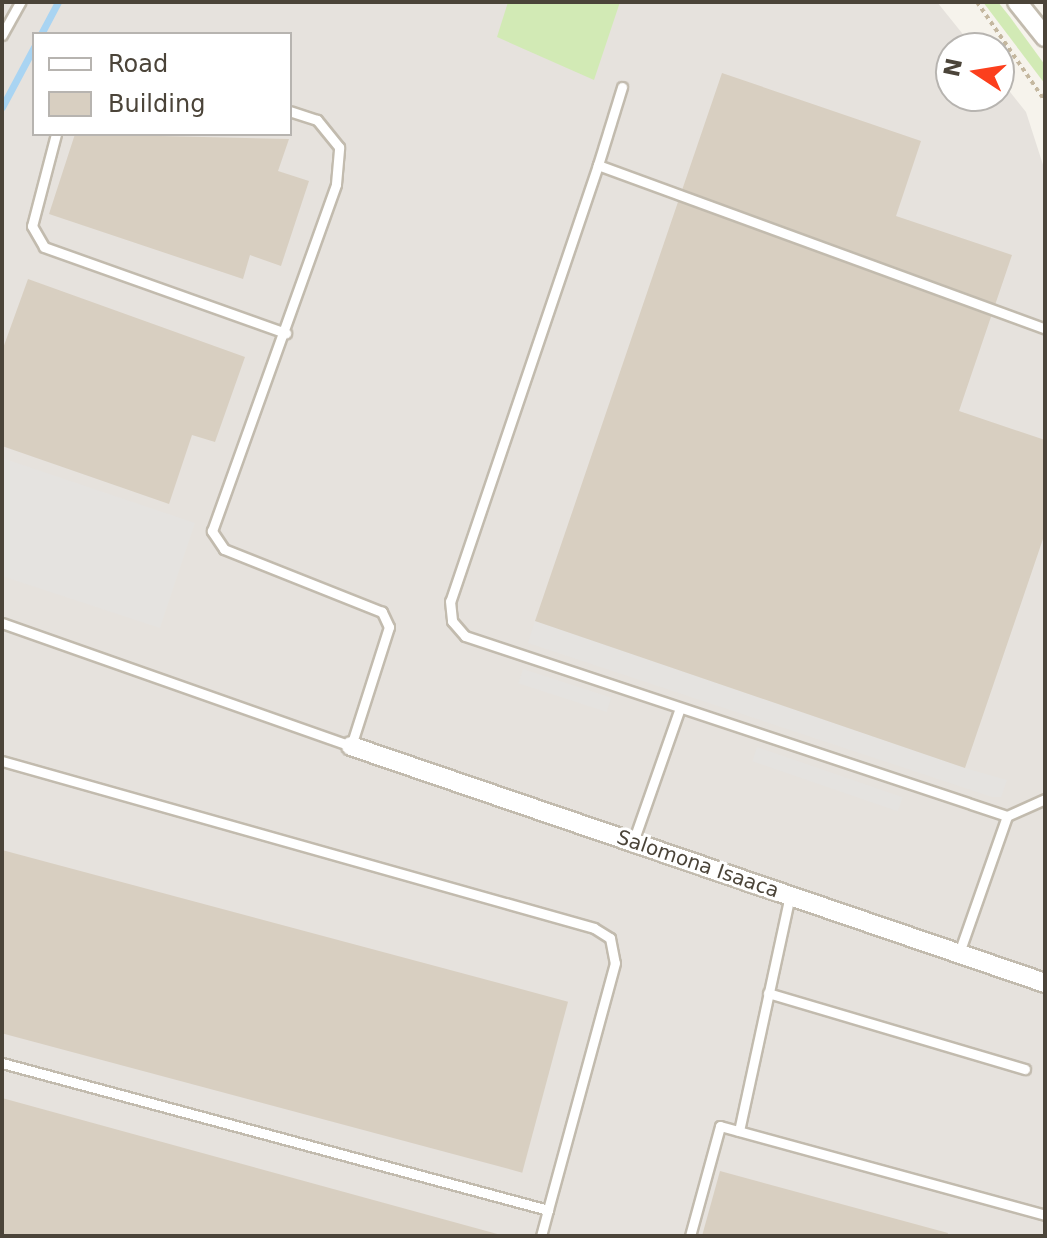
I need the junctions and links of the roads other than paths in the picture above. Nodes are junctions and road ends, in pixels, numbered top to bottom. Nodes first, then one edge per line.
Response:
1 (20, 2) edge
2 (1017, 2) edge
3 (2, 35) edge
4 (1045, 37) edge
5 (622, 87) dead end
6 (292, 112) edge
7 (55, 136) edge
8 (598, 165) junction
9 (1045, 329) edge
10 (286, 333) junction
11 (2, 623) edge
12 (680, 708) junction
13 (351, 746) junction
14 (2, 761) edge
15 (1045, 799) edge
16 (1007, 816) junction
17 (633, 842) junction
18 (790, 895) junction
19 (959, 953) junction
20 (1045, 983) edge
21 (768, 993) junction
22 (2, 1063) edge
23 (1025, 1069) dead end
24 (739, 1131) junction
25 (548, 1210) junction
26 (1045, 1215) edge
27 (541, 1236) edge
28 (690, 1236) edge

1 - 3 lane
2 - 4 street
5 - 8 lane
6 - 10 lane
7 - 10 lane
8 - 9 lane
8 - 12 lane
10 - 13 lane
11 - 13 lane
12 - 16 lane
12 - 17 lane
13 - 17 street, Salomona Isaaca
14 - 25 lane
15 - 16 lane
16 - 19 lane
17 - 18 street, Salomona Isaaca
18 - 19 street, Salomona Isaaca
18 - 21 lane
19 - 20 street, Salomona Isaaca
21 - 23 lane
21 - 24 lane
22 - 25 lane
24 - 26 lane
24 - 28 lane
25 - 27 lane

